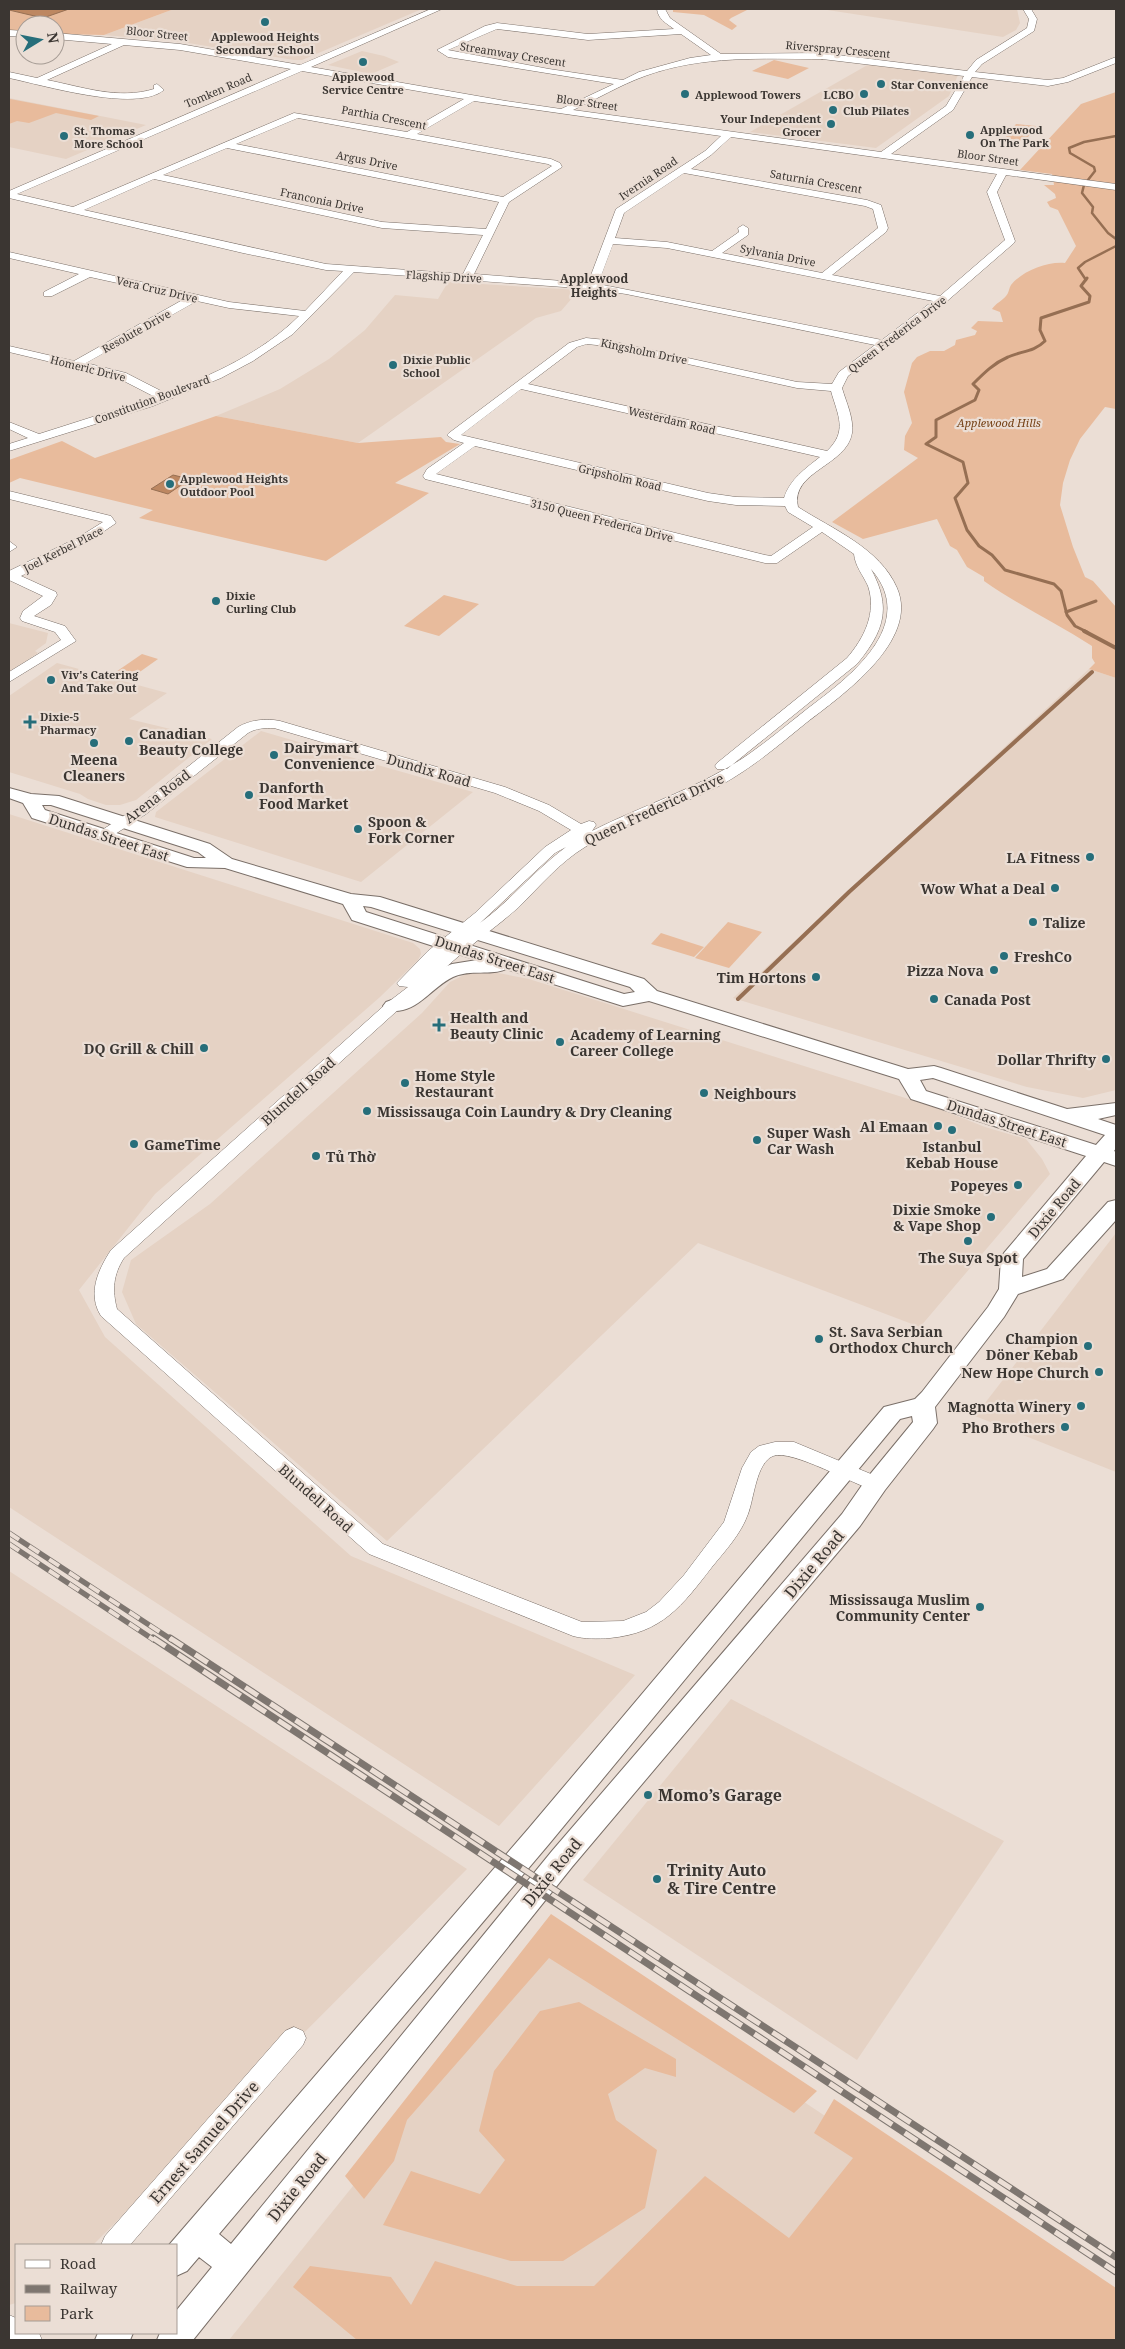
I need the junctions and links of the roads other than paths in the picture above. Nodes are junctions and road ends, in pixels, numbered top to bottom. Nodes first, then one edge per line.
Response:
1 (438, 9) edge
2 (661, 9) edge
3 (1027, 9) edge
4 (683, 31) junction
5 (65, 37) edge
6 (123, 42) junction
7 (719, 57) junction
8 (1116, 60) edge
9 (299, 67) junction
10 (970, 74) junction
11 (9, 75) edge
12 (40, 80) junction
13 (622, 82) junction
14 (157, 87) dead end
15 (473, 98) junction
16 (562, 112) junction
17 (729, 134) junction
18 (409, 135) junction
19 (225, 145) junction
20 (882, 155) junction
21 (682, 170) junction
22 (1003, 171) junction
23 (152, 176) junction
24 (1116, 186) edge
25 (9, 195) edge
26 (505, 200) junction
27 (74, 210) junction
28 (743, 228) dead end
29 (489, 232) junction
30 (608, 241) junction
31 (714, 254) junction
32 (9, 255) edge
33 (350, 270) junction
34 (89, 273) junction
35 (467, 277) junction
36 (823, 277) junction
37 (592, 286) junction
38 (48, 294) dead end
39 (196, 297) junction
40 (942, 300) junction
41 (306, 314) junction
42 (882, 343) junction
43 (9, 349) edge
44 (76, 364) junction
45 (517, 386) junction
46 (836, 388) junction
47 (164, 397) junction
48 (9, 425) edge
49 (454, 437) joint
50 (37, 438) junction
51 (473, 442) junction
52 (9, 448) edge
53 (828, 455) junction
54 (15, 496) edge
55 (788, 502) junction
56 (9, 504) edge
57 (821, 527) junction
58 (10, 575) edge
59 (9, 678) edge
60 (259, 724) joint
61 (9, 793) edge
62 (30, 799) junction
63 (123, 822) junction
64 (586, 833) junction
65 (104, 835) junction
66 (226, 863) junction
67 (350, 900) junction
68 (472, 931) junction
69 (453, 946) junction
70 (542, 974) junction
71 (650, 995) junction
72 (388, 1011) junction
73 (907, 1075) junction
74 (1116, 1109) edge
75 (1057, 1113) junction
76 (1116, 1133) edge
77 (1041, 1134) junction
78 (1108, 1157) edge
79 (1076, 1182) junction
80 (1116, 1208) edge
81 (1010, 1289) junction
82 (923, 1405) junction
83 (845, 1469) junction
84 (876, 1484) junction
85 (294, 2038) dead end
86 (197, 2236) junction
87 (115, 2244) edge
88 (178, 2259) edge
89 (234, 2265) junction
90 (178, 2334) edge

1 - 9 street, Tomken Road
2 - 4 street
3 - 10 street
4 - 7 street
4 - 13 street, Streamway Crescent
5 - 6 street, Bloor Street
6 - 9 street, Bloor Street
6 - 12 street
7 - 10 street, Riverspray Crescent
7 - 13 street, Riverspray Crescent
8 - 10 street, Riverspray Crescent
9 - 15 street, Bloor Street
9 - 25 street, Tomken Road
10 - 20 street
11 - 12 street
12 - 14 street
13 - 16 street, Riverspray Crescent
15 - 16 street, Bloor Street
15 - 18 street
16 - 17 street, Bloor Street
17 - 20 street, Bloor Street
17 - 21 street, Ivernia Road
18 - 19 street, Parthia Crescent
18 - 26 street, Parthia Crescent
19 - 23 street, Parthia Crescent
19 - 26 street, Argus Drive
20 - 22 street, Bloor Street
21 - 30 street, Ivernia Road
21 - 36 street, Saturnia Crescent
22 - 24 street, Bloor Street
22 - 40 street, Queen Frederica Drive
23 - 27 street, Parthia Crescent
23 - 29 street, Franconia Drive
25 - 27 street, Flagship Drive
26 - 29 street
27 - 33 street, Flagship Drive
28 - 31 street
29 - 35 street
30 - 31 street, Sylvania Drive
30 - 37 street, Ivernia Road
31 - 36 street, Sylvania Drive
32 - 34 street, Vera Cruz Drive
33 - 35 street, Flagship Drive
33 - 41 street, Constitution Boulevard
34 - 38 street
34 - 39 street, Vera Cruz Drive
35 - 37 street, Flagship Drive
36 - 40 street, Sylvania Drive
37 - 42 street, Flagship Drive
39 - 41 street, Vera Cruz Drive
39 - 44 street, Resolute Drive
40 - 42 street, Queen Frederica Drive
41 - 47 street, Constitution Boulevard
42 - 46 street, Queen Frederica Drive
43 - 44 street, Homeric Drive
44 - 47 street, Homeric Drive
45 - 46 street, Kingsholm Drive
45 - 49 street, Kingsholm Drive
45 - 53 street, Westerdam Road
46 - 53 street
47 - 50 street, Constitution Boulevard
48 - 50 street
49 - 51 street, Gripsholm Road
50 - 52 street, Constitution Boulevard
51 - 55 street, Gripsholm Road
51 - 57 street, 3150 Queen Frederica Drive
53 - 55 street
54 - 56 street, Joel Kerbel Place
54 - 58 street, Joel Kerbel Place
55 - 57 street, Queen Frederica Drive
57 - 64 street, Queen Frederica Drive
58 - 59 street, Joel Kerbel Place
60 - 63 street, Arena Road
60 - 64 street, Dundix Road
61 - 62 main road, Dundas Street East
62 - 63 main road, Dundas Street East
62 - 65 main road, Dundas Street East
63 - 65 street, Arena Road
63 - 66 main road, Dundas Street East
64 - 68 street, Queen Frederica Drive
65 - 66 main road, Dundas Street East
66 - 67 main road, Dundas Street East
67 - 68 main road, Dundas Street East
67 - 69 main road, Dundas Street East
68 - 69 street, Queen Frederica Drive
68 - 71 main road, Dundas Street East
69 - 70 main road, Dundas Street East
69 - 72 street, Blundell Road
70 - 71 main road, Dundas Street East
70 - 72 main road
71 - 73 main road, Dundas Street East
72 - 83 street, Blundell Road
73 - 75 main road, Dundas Street East
73 - 77 main road, Dundas Street East
74 - 75 main road
75 - 76 main road, Dundas Street East
76 - 78 main road, Dixie Road
77 - 78 main road, Dundas Street East
77 - 79 main road
78 - 79 main road, Dixie Road
79 - 81 main road, Dixie Road
80 - 81 main road
81 - 82 main road, Dixie Road
82 - 83 main road
82 - 84 main road, Dixie Road
83 - 84 street, Blundell Road
83 - 86 main road
84 - 89 main road, Dixie Road
85 - 87 street, Ernest Samuel Drive
86 - 88 main road
86 - 89 main road
89 - 90 main road, Dixie Road

